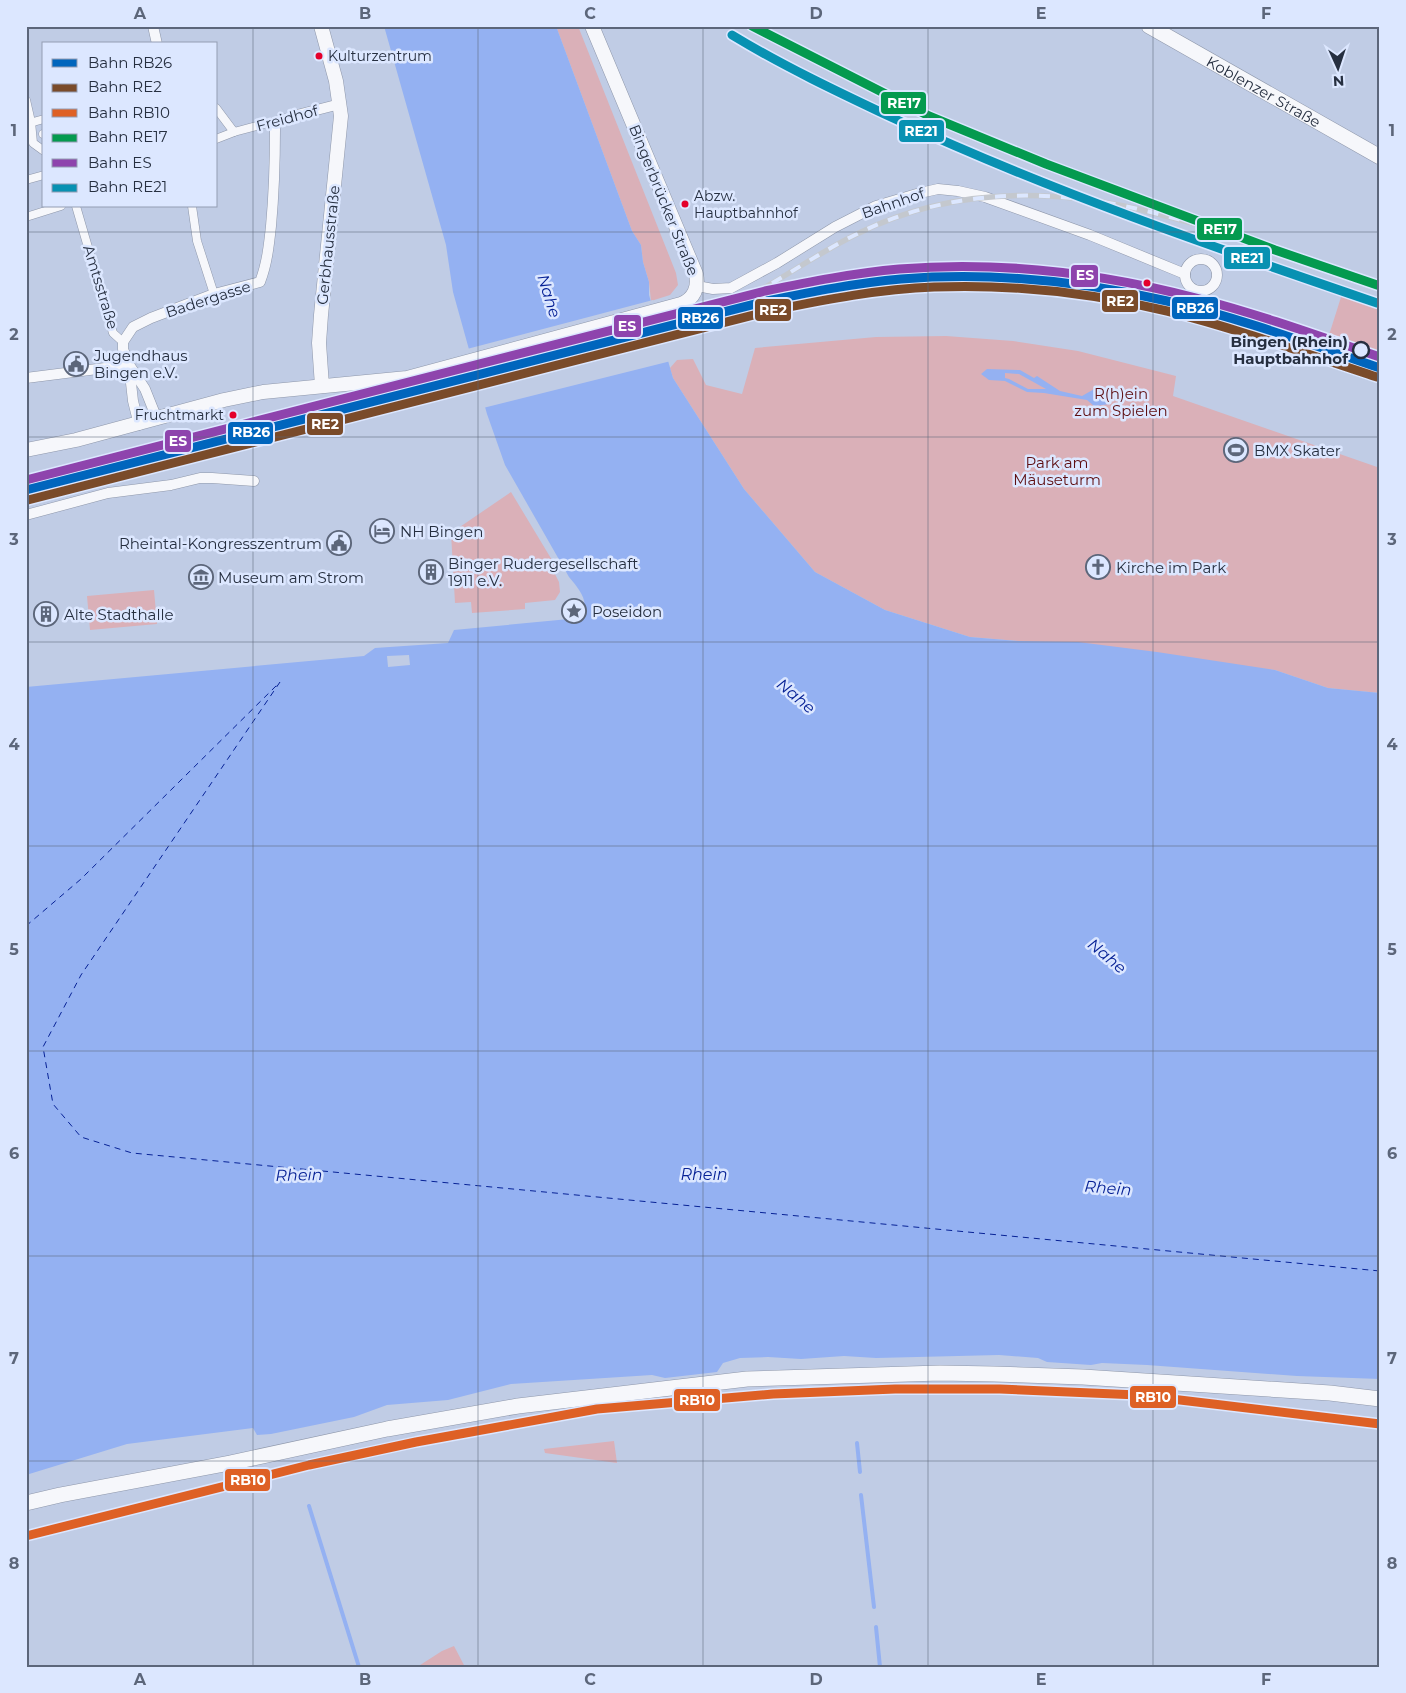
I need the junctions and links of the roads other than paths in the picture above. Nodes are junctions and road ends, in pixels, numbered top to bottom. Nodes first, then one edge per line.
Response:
1 (153, 26) edge
2 (321, 26) edge
3 (592, 26) edge
4 (1149, 26) edge
5 (157, 42) edge
6 (26, 100) edge
7 (340, 104) junction
8 (218, 111) edge
9 (297, 115) joint
10 (42, 120) edge
11 (29, 123) edge
12 (275, 125) junction
13 (234, 132) junction
14 (218, 138) edge
15 (42, 150) edge
16 (1380, 157) edge
17 (42, 176) edge
18 (26, 180) edge
19 (55, 208) edge
20 (77, 208) edge
21 (192, 208) edge
22 (26, 217) edge
23 (1185, 274) dead end
24 (697, 286) junction
25 (214, 294) junction
26 (123, 342) junction
27 (129, 365) junction
28 (26, 378) edge
29 (322, 386) junction
30 (157, 419) junction
31 (139, 425) junction
32 (26, 450) edge
33 (254, 481) dead end
34 (26, 514) edge
35 (1380, 1399) edge
36 (26, 1503) edge

1 - 5 street
2 - 7 main road, Gerbhausstraße
3 - 24 main road, Bingerbrücker Straße
4 - 16 main road, Koblenzer Straße
6 - 11 street
7 - 9 street, Freidhof
7 - 29 main road, Gerbhausstraße
8 - 13 street
9 - 12 street, Freidhof
10 - 11 street
11 - 15 street
12 - 13 street, Freidhof
12 - 25 street, Badergasse
13 - 14 street, Freidhof
17 - 18 street
19 - 22 street
20 - 26 street, Amtsstraße
21 - 25 street
23 - 24 street, Bahnhof
24 - 29 main road, Bingerbrücker Straße
25 - 26 street, Badergasse
26 - 27 street, Amtsstraße
27 - 28 street
27 - 30 street, Amtsstraße
27 - 31 street, Amtsstraße
29 - 30 main road
30 - 31 main road
31 - 32 main road
33 - 34 street
35 - 36 main road

